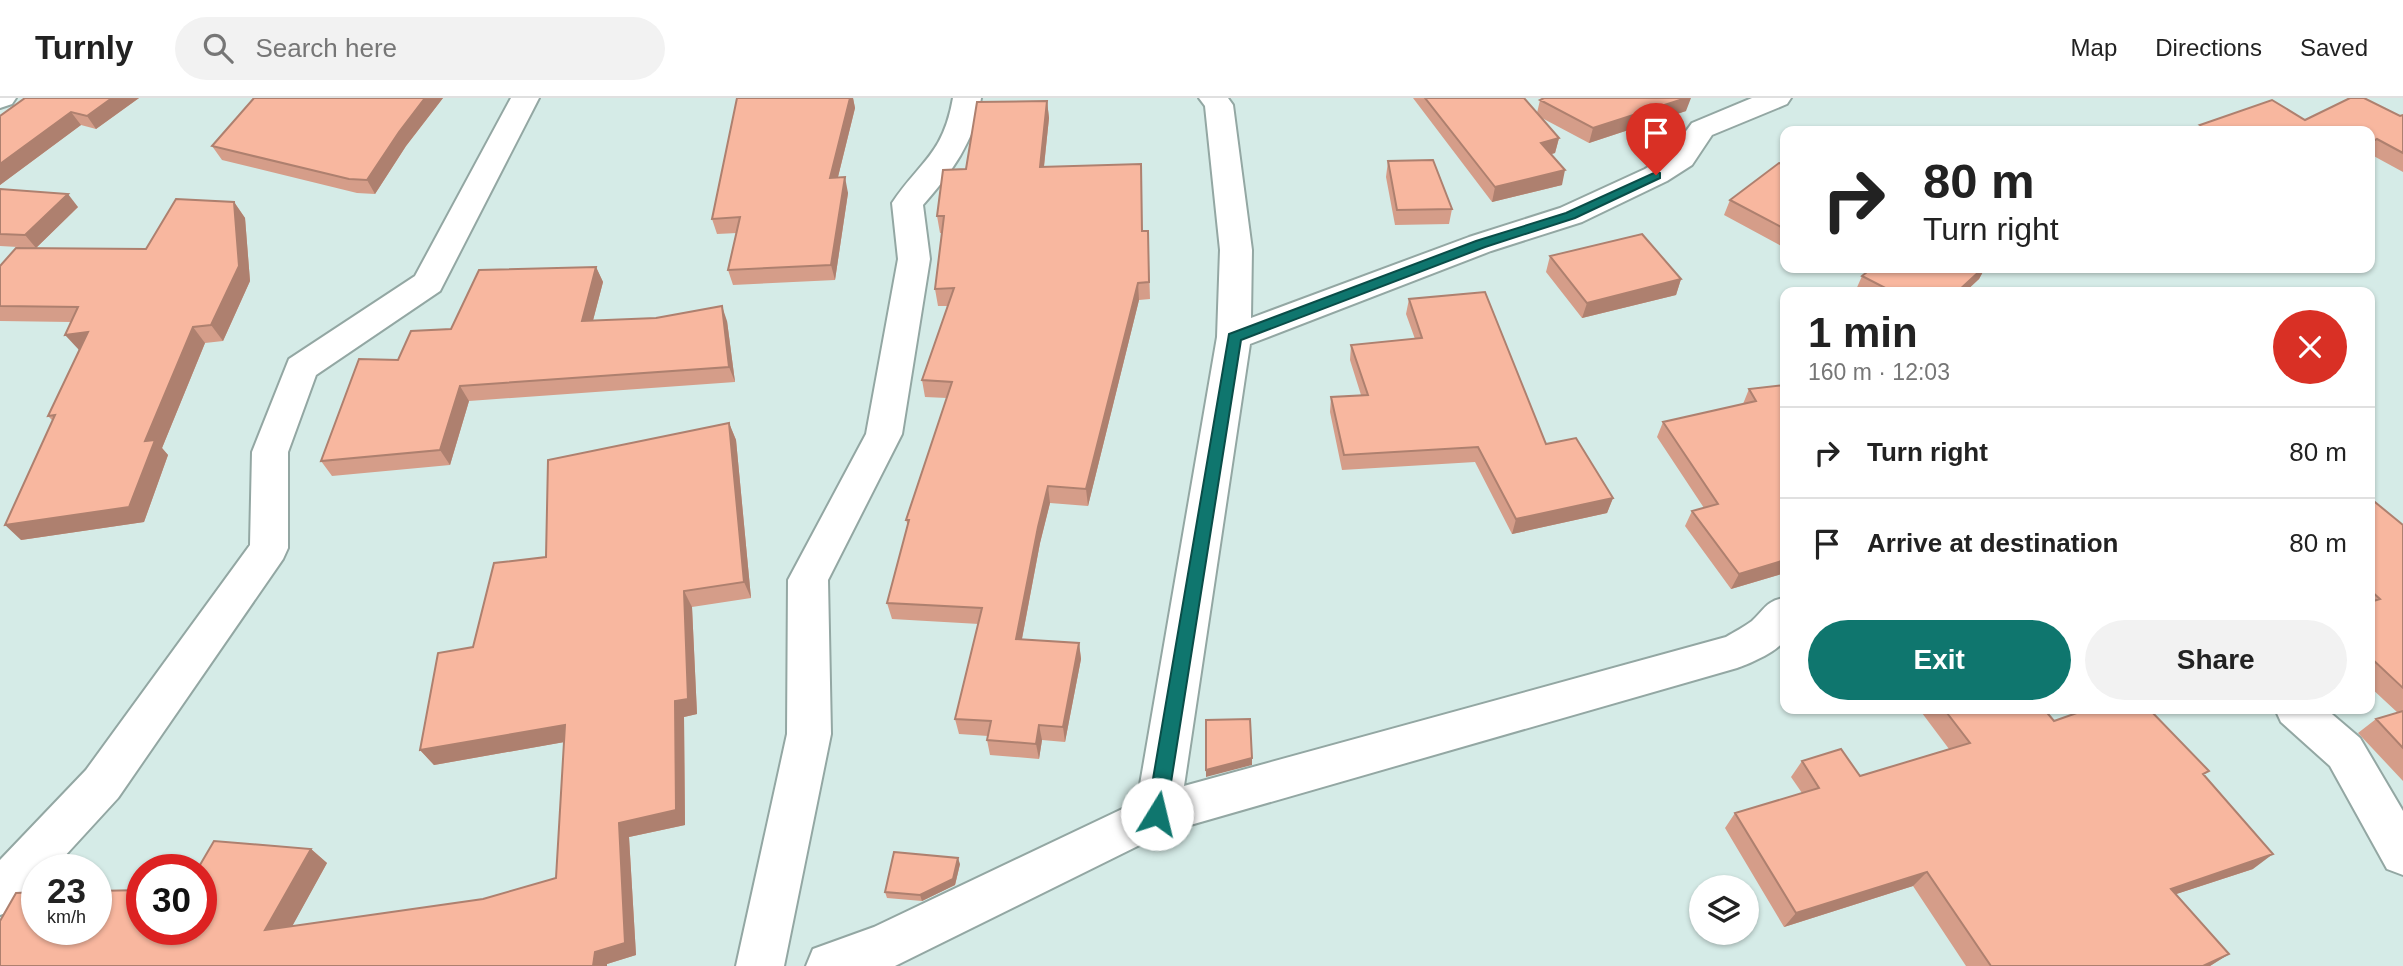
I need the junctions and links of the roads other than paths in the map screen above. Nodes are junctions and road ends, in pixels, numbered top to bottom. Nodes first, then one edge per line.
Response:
1 (525, 98) edge
2 (967, 98) edge
3 (1213, 98) edge
4 (1777, 98) edge
5 (1234, 337) junction
6 (1780, 616) edge
7 (2302, 714) edge
8 (1157, 814) junction
9 (2403, 854) edge
10 (0, 893) edge
11 (760, 966) edge
12 (830, 966) edge

1 - 10 street
2 - 11 street
3 - 5 street
4 - 5 street
5 - 8 street
6 - 8 street
7 - 9 street
8 - 12 street

